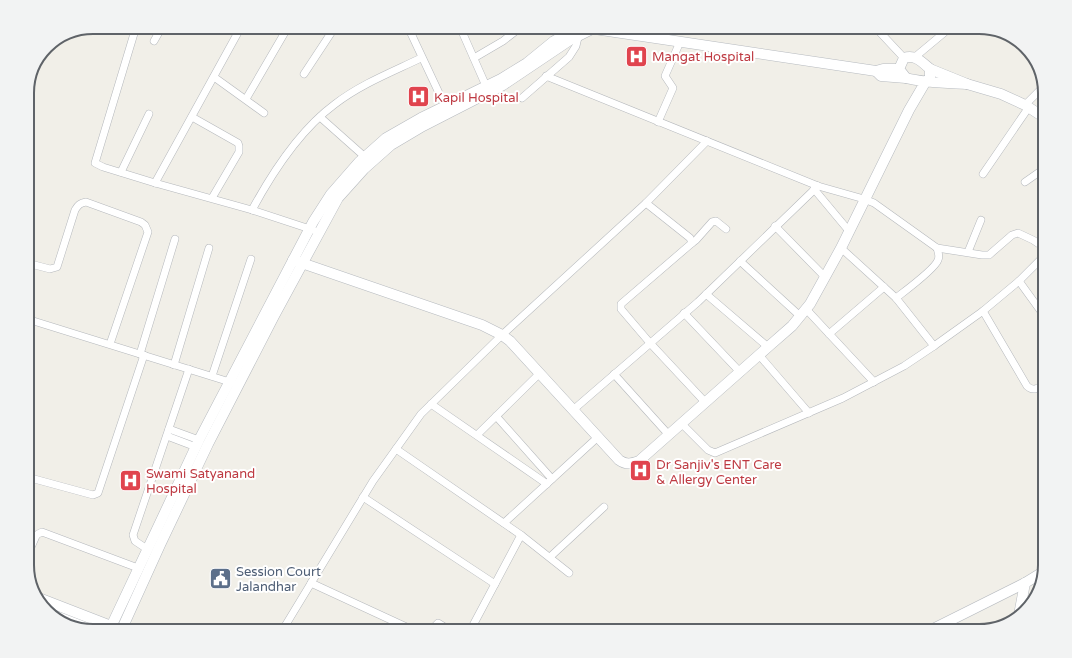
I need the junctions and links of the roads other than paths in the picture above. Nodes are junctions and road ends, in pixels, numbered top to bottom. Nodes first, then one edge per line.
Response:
1 (134, 34) edge
2 (158, 34) edge
3 (237, 34) edge
4 (284, 34) edge
5 (330, 34) edge
6 (411, 34) edge
7 (463, 34) edge
8 (512, 34) edge
9 (569, 34) edge
10 (575, 34) edge
11 (578, 34) edge
12 (631, 34) edge
13 (882, 34) edge
14 (943, 34) edge
15 (154, 41) dead end
16 (680, 42) junction
17 (915, 57) junction
18 (421, 58) junction
19 (474, 58) junction
20 (904, 58) junction
21 (899, 69) junction
22 (930, 70) junction
23 (876, 71) junction
24 (304, 74) dead end
25 (214, 76) junction
26 (546, 76) junction
27 (910, 79) junction
28 (926, 81) junction
29 (966, 84) junction
30 (486, 86) junction
31 (1038, 93) edge
32 (522, 98) dead end
33 (246, 99) junction
34 (1027, 106) junction
35 (446, 110) junction
36 (909, 110) junction
37 (264, 113) dead end
38 (1038, 113) edge
39 (149, 114) dead end
40 (320, 117) junction
41 (192, 118) junction
42 (658, 122) junction
43 (707, 142) junction
44 (365, 158) junction
45 (121, 172) junction
46 (1038, 173) edge
47 (983, 174) dead end
48 (1025, 182) dead end
49 (155, 183) junction
50 (816, 188) junction
51 (212, 198) junction
52 (864, 199) junction
53 (646, 203) junction
54 (252, 210) junction
55 (981, 220) dead end
56 (775, 226) junction
57 (726, 229) dead end
58 (314, 230) junction
59 (849, 231) junction
60 (175, 239) dead end
61 (692, 243) junction
62 (1038, 243) edge
63 (209, 248) dead end
64 (841, 248) junction
65 (937, 248) junction
66 (968, 252) junction
67 (251, 260) dead end
68 (298, 261) junction
69 (740, 261) junction
70 (1038, 262) edge
71 (34, 265) edge
72 (825, 277) junction
73 (1019, 282) junction
74 (884, 287) junction
75 (706, 294) junction
76 (896, 298) junction
77 (1038, 308) edge
78 (983, 311) junction
79 (684, 313) junction
80 (803, 313) junction
81 (34, 321) edge
82 (829, 334) junction
83 (502, 335) junction
84 (650, 343) junction
85 (110, 344) junction
86 (934, 346) junction
87 (768, 347) junction
88 (142, 354) junction
89 (759, 355) junction
90 (174, 365) junction
91 (189, 369) junction
92 (740, 372) junction
93 (540, 373) junction
94 (614, 374) junction
95 (212, 376) junction
96 (874, 382) junction
97 (234, 383) junction
98 (1038, 388) edge
99 (704, 402) junction
100 (431, 404) junction
101 (573, 410) junction
102 (809, 413) junction
103 (496, 416) junction
104 (681, 422) junction
105 (168, 432) junction
106 (668, 434) junction
107 (477, 435) junction
108 (598, 438) junction
109 (198, 444) junction
110 (396, 449) junction
111 (34, 479) edge
112 (549, 481) junction
113 (363, 497) junction
114 (604, 507) dead end
115 (167, 519) junction
116 (504, 523) junction
117 (521, 534) junction
118 (34, 540) edge
119 (147, 549) junction
120 (550, 557) junction
121 (138, 568) junction
122 (569, 573) dead end
123 (1037, 576) edge
124 (311, 583) junction
125 (1025, 583) junction
126 (495, 584) junction
127 (47, 602) edge
128 (1020, 607) edge
129 (98, 624) edge
130 (112, 624) edge
131 (124, 624) edge
132 (286, 624) edge
133 (400, 624) edge
134 (474, 624) edge
135 (943, 624) edge

1 - 45 street
2 - 15 street
3 - 25 street
4 - 33 street
5 - 24 street
6 - 18 street
7 - 19 street
8 - 19 street
9 - 30 street
10 - 35 street
11 - 26 street
12 - 16 street
13 - 20 street
14 - 17 street
16 - 23 street
16 - 42 street
17 - 20 street
17 - 22 street
18 - 35 street
18 - 40 street
19 - 30 street
20 - 21 street
21 - 23 street
21 - 27 street
22 - 28 street
22 - 29 street
23 - 27 street
25 - 33 street
25 - 41 street
26 - 32 street
26 - 42 street
27 - 28 street
27 - 36 street
28 - 29 street
28 - 36 street
29 - 34 street
30 - 35 street
31 - 34 street
33 - 37 street
34 - 38 street
34 - 47 street
35 - 44 street
35 - 58 street
36 - 52 street
39 - 45 street
40 - 44 street
40 - 54 street
41 - 49 street
41 - 51 street
42 - 43 street
43 - 50 street
43 - 53 street
44 - 58 street
45 - 49 street
46 - 48 street
49 - 51 street
50 - 52 street
50 - 56 street
50 - 59 street
51 - 54 street
52 - 59 street
52 - 65 street
53 - 61 street
53 - 83 street
54 - 58 street
55 - 66 street
56 - 69 street
56 - 72 street
57 - 61 street
58 - 68 street
59 - 64 street
60 - 88 street
61 - 84 street
62 - 66 street
63 - 90 street
64 - 72 street
64 - 74 street
65 - 66 street
65 - 76 street
67 - 95 street
68 - 83 street
68 - 97 street
69 - 75 street
69 - 80 street
70 - 73 street
71 - 85 street
72 - 80 street
73 - 77 street
73 - 78 street
74 - 76 street
74 - 82 street
75 - 79 street
75 - 87 street
76 - 86 street
78 - 86 street
78 - 98 street
79 - 84 street
79 - 92 street
80 - 82 street
80 - 87 street
81 - 85 street
82 - 96 street
83 - 93 street
83 - 100 street
84 - 94 street
84 - 99 street
85 - 88 street
86 - 96 street
87 - 89 street
88 - 90 street
88 - 111 street
89 - 92 street
89 - 102 street
90 - 91 street
91 - 95 street
91 - 105 street
92 - 99 street
93 - 101 street
93 - 103 street
94 - 101 street
94 - 106 street
95 - 97 street
96 - 102 street
97 - 109 street
97 - 115 street
99 - 104 street
100 - 107 street
100 - 110 street
101 - 108 street
102 - 104 street
103 - 107 street
103 - 112 street
104 - 106 street
105 - 109 street
105 - 119 street
106 - 108 street
107 - 112 street
108 - 112 street
109 - 115 street
110 - 113 street
110 - 116 street
112 - 116 street
113 - 124 street
113 - 126 street
114 - 120 street
115 - 119 street
115 - 131 street
116 - 117 street
117 - 120 street
117 - 126 street
118 - 121 street
119 - 121 street
120 - 122 street
121 - 130 street
123 - 125 street
124 - 132 street
124 - 133 street
125 - 128 street
125 - 135 street
126 - 134 street
127 - 129 street

